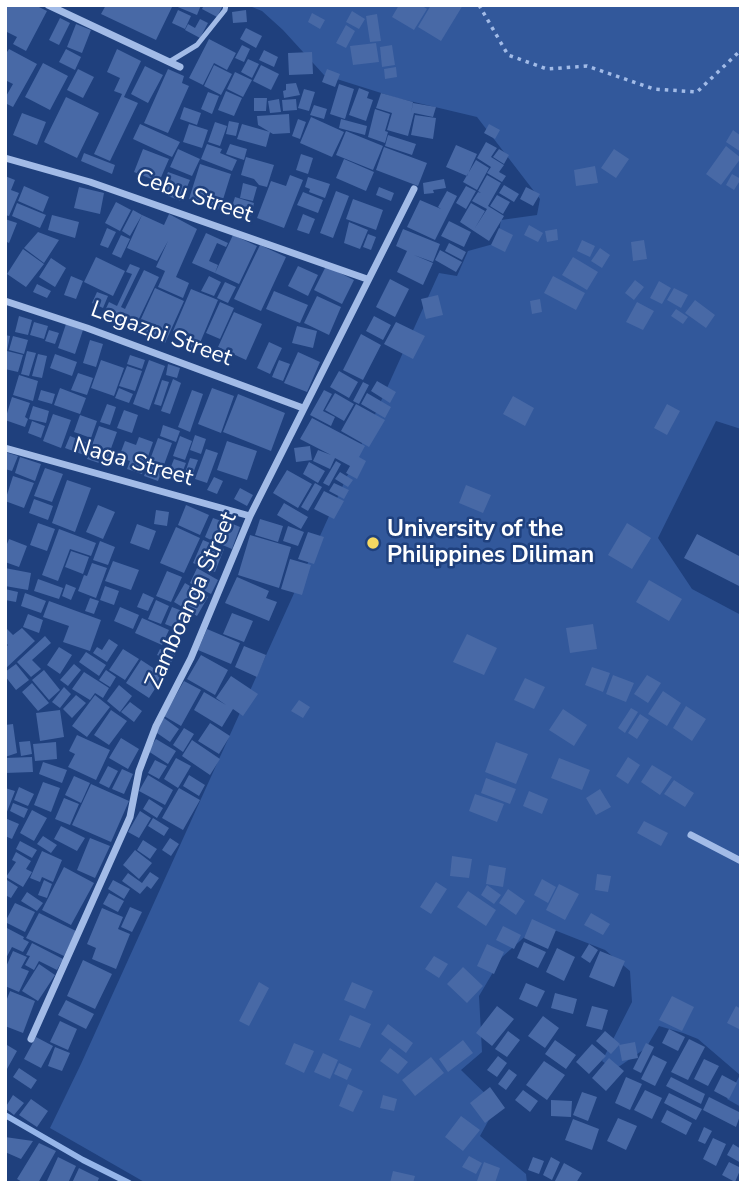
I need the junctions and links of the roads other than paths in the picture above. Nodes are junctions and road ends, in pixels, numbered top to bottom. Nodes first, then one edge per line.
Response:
1 (48, 5) edge
2 (226, 5) edge
3 (169, 62) junction
4 (180, 67) dead end
5 (5, 158) edge
6 (414, 189) dead end
7 (367, 279) junction
8 (5, 301) edge
9 (303, 408) junction
10 (5, 447) edge
11 (250, 516) junction
12 (691, 835) dead end
13 (741, 861) edge
14 (31, 1039) dead end

1 - 3 street
2 - 3 lane
3 - 4 street
5 - 7 street, Cebu Street
6 - 7 street, Zamboanga Street
7 - 9 street, Zamboanga Street
8 - 9 street, Legazpi Street
9 - 11 street, Zamboanga Street
10 - 11 street, Naga Street
11 - 14 street, Zamboanga Street
12 - 13 street

